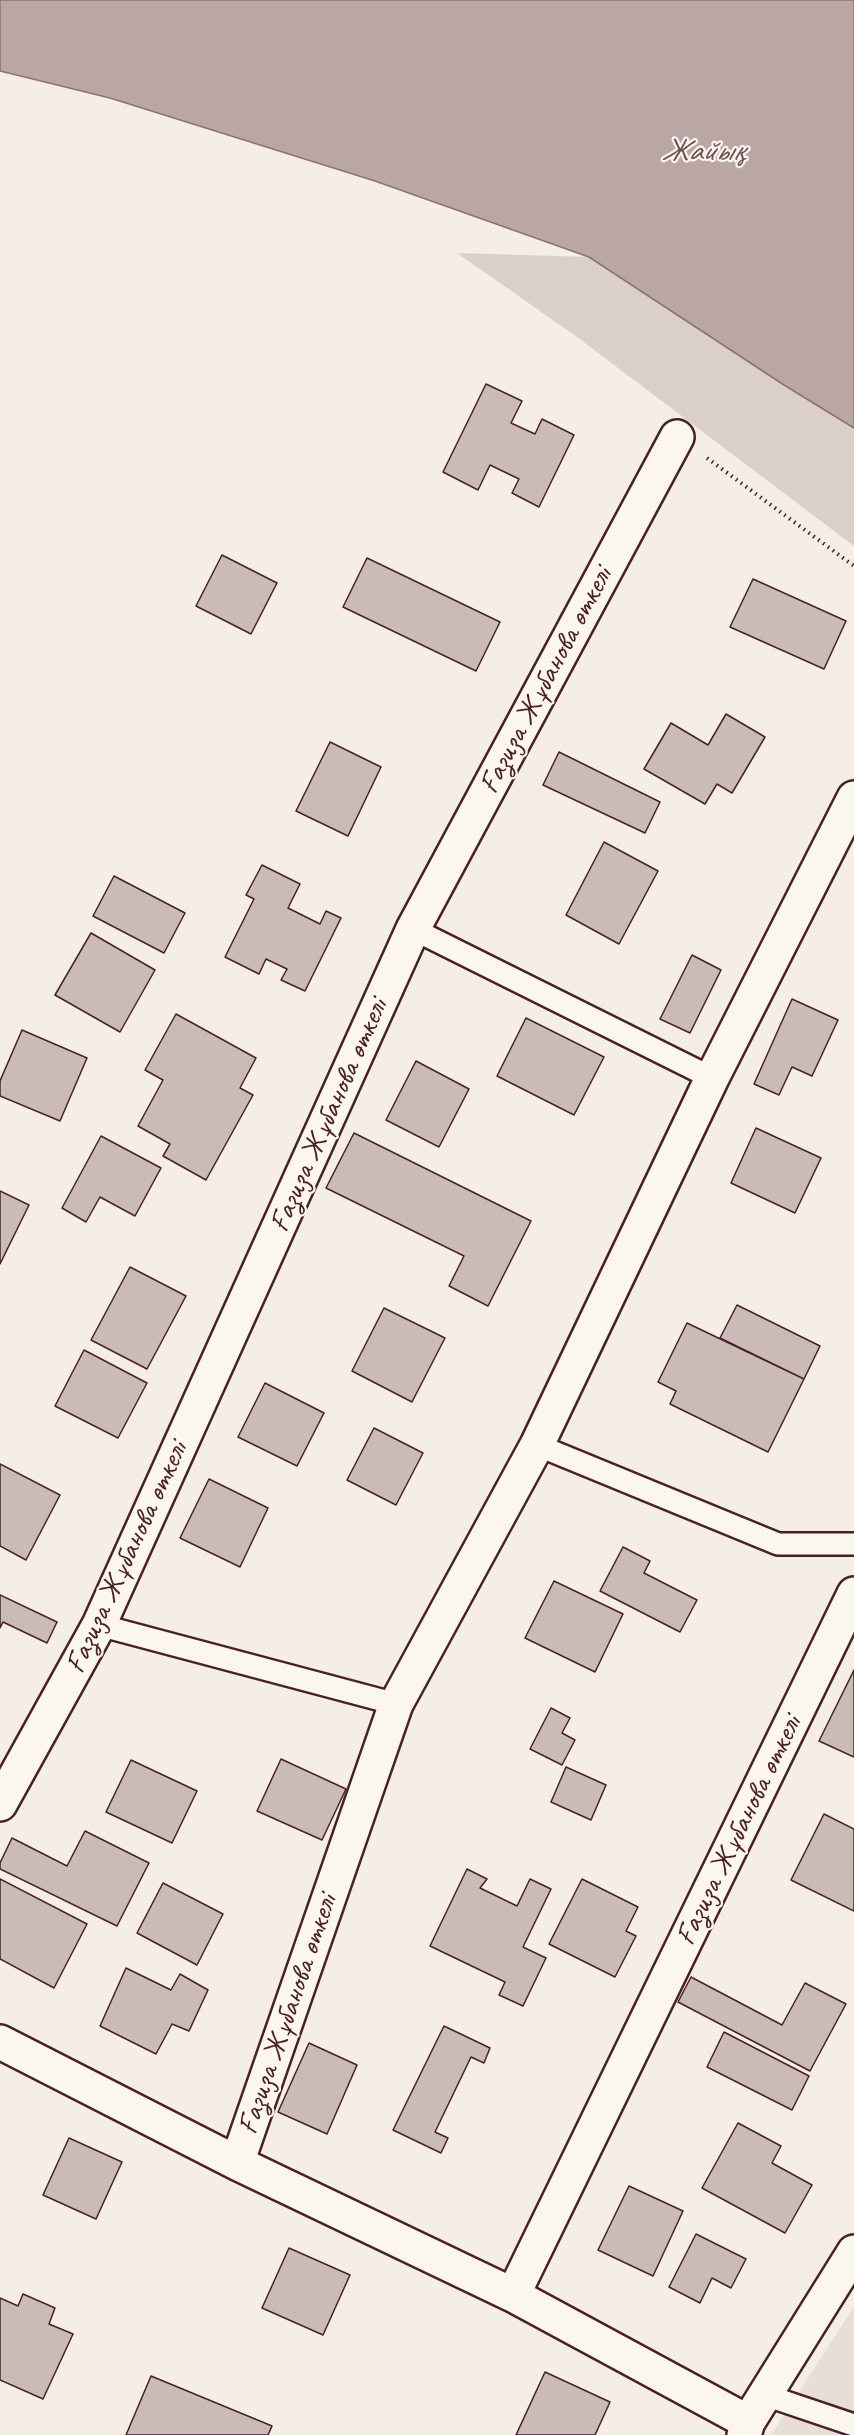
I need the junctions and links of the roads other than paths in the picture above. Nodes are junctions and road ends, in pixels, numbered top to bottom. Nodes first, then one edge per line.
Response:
1 (677, 437) road end
2 (854, 798) edge
3 (414, 929) junction
4 (712, 1078) junction
5 (537, 1445) junction
6 (854, 1544) edge
7 (854, 1594) edge
8 (99, 1625) junction
9 (396, 1704) junction
10 (0, 1804) edge
11 (0, 2042) edge
12 (237, 2163) junction
13 (854, 2252) edge
14 (513, 2295) junction
15 (752, 2417) edge
16 (854, 2425) edge

1 - 3 street, Ғазиза Жұбанова өткелі
2 - 4 street, Ғазиза Жұбанова өткелі
3 - 4 lane
3 - 8 street, Ғазиза Жұбанова өткелі
4 - 5 street, Ғазиза Жұбанова өткелі
5 - 6 lane
5 - 9 street, Ғазиза Жұбанова өткелі
7 - 14 street, Ғазиза Жұбанова өткелі
8 - 9 lane
8 - 10 street, Ғазиза Жұбанова өткелі
9 - 12 street, Ғазиза Жұбанова өткелі
11 - 12 street, Ғазиза Жұбанова өткелі
12 - 14 street, Ғазиза Жұбанова өткелі
13 - 15 street
14 - 15 street, Ғазиза Жұбанова өткелі
15 - 16 lane

